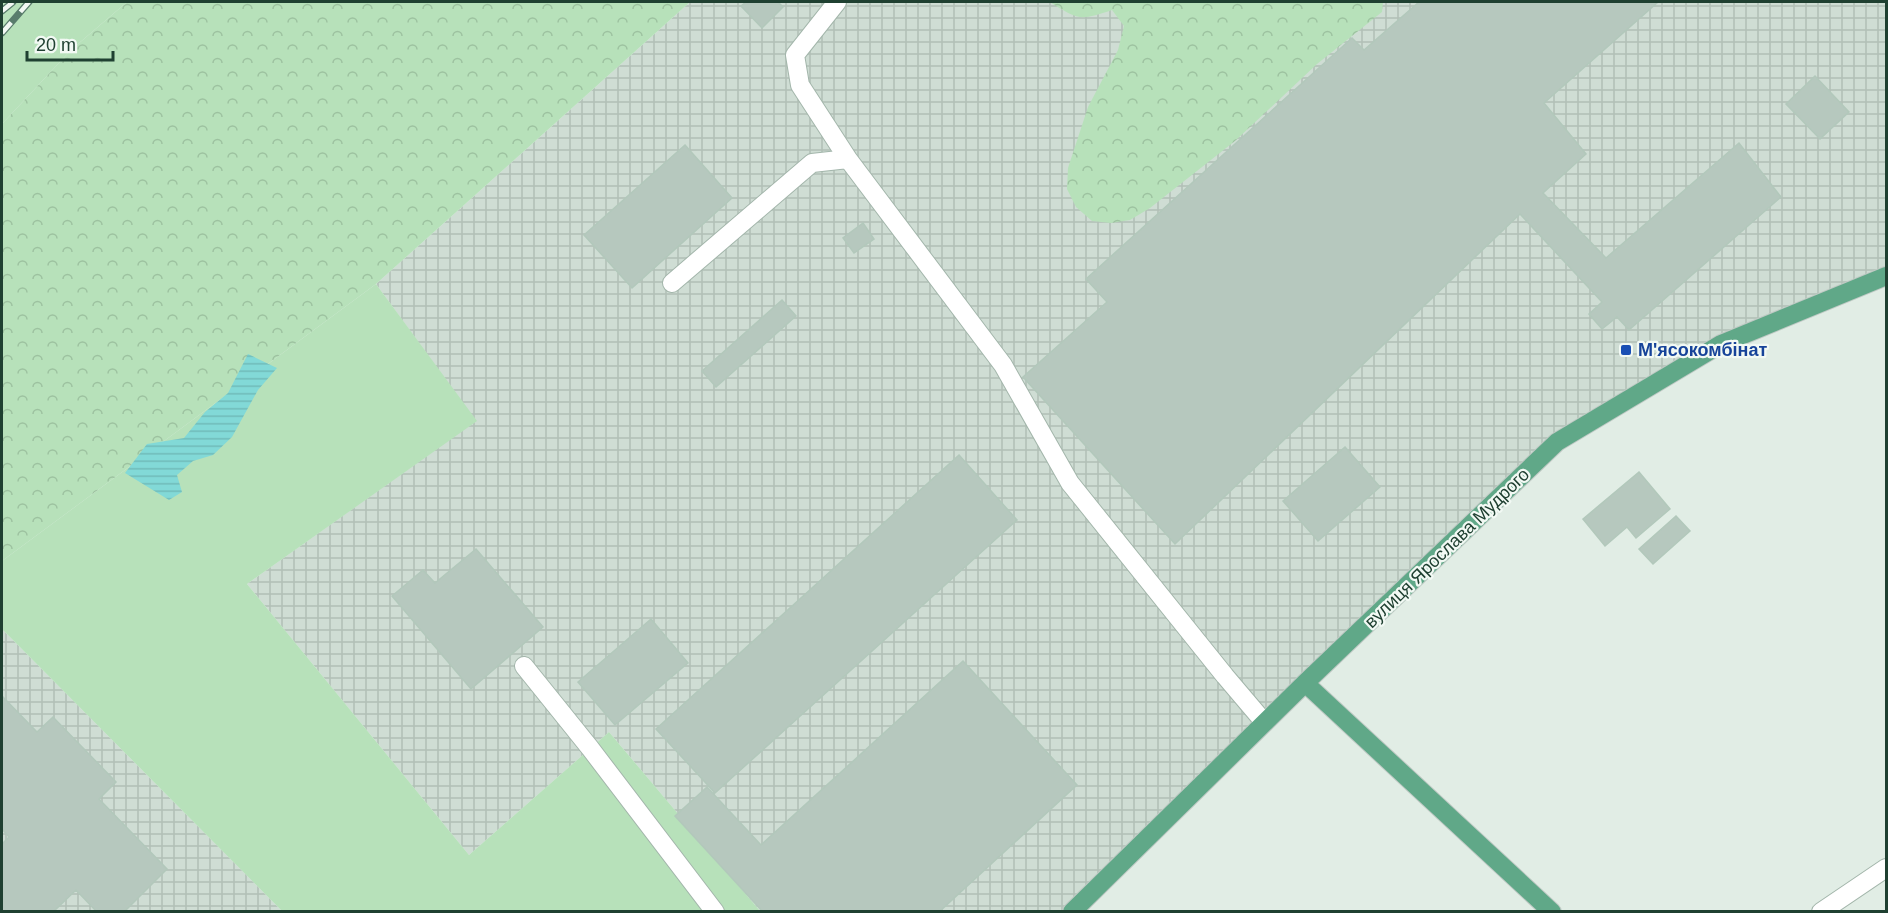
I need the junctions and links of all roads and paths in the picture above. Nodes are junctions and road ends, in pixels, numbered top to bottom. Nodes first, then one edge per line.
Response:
1 (837, 2) edge
2 (848, 159) junction
3 (1887, 276) edge
4 (672, 283) dead end
5 (524, 666) dead end
6 (1305, 683) junction
7 (1264, 722) junction
8 (1887, 868) edge
9 (715, 912) edge
10 (1072, 912) edge
11 (1552, 912) edge
12 (1821, 912) edge

1 - 2 lane
2 - 4 lane
2 - 7 lane
3 - 6 main road, вулиця Ярослава Мудрого
5 - 9 lane
6 - 7 main road, вулиця Ярослава Мудрого
6 - 11 main road
7 - 10 main road, вулиця Ярослава Мудрого
8 - 12 lane

